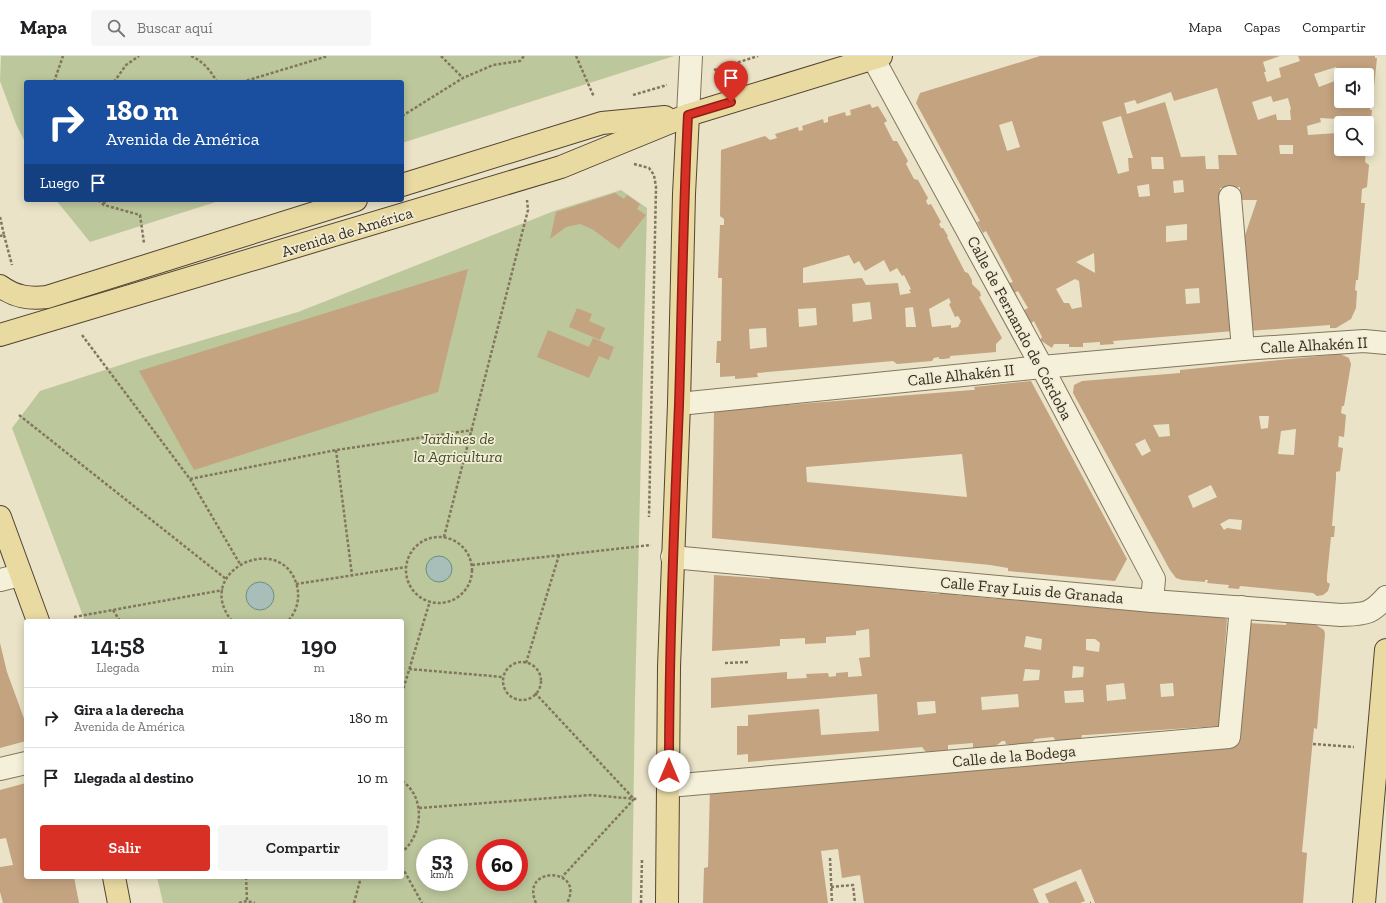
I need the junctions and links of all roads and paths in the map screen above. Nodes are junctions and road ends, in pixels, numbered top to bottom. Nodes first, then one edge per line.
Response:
1 (63, 56) edge
2 (139, 56) edge
3 (191, 56) edge
4 (328, 56) edge
5 (442, 56) edge
6 (524, 56) edge
7 (576, 56) edge
8 (691, 56) edge
9 (877, 57) edge
10 (463, 78) junction
11 (55, 80) edge
12 (115, 80) edge
13 (216, 80) edge
14 (249, 80) edge
15 (594, 97) dead end
16 (404, 115) edge
17 (688, 115) junction
18 (628, 166) dead end
19 (525, 178) junction
20 (404, 185) edge
21 (1230, 197) dead end
22 (100, 202) edge
23 (106, 202) edge
24 (350, 202) edge
25 (103, 204) junction
26 (0, 217) edge
27 (0, 236) edge
28 (144, 243) dead end
29 (3, 288) edge
30 (82, 334) dead end
31 (0, 335) edge
32 (1386, 343) edge
33 (1243, 349) junction
34 (1042, 367) junction
35 (679, 404) junction
36 (19, 415) dead end
37 (473, 430) junction
38 (336, 450) junction
39 (190, 479) junction
40 (0, 517) edge
41 (649, 522) dead end
42 (444, 537) junction
43 (649, 538) dead end
44 (648, 545) junction
45 (672, 550) junction
46 (648, 553) dead end
47 (559, 555) junction
48 (240, 564) junction
49 (472, 565) junction
50 (406, 567) junction
51 (352, 575) junction
52 (10, 577) edge
53 (226, 579) junction
54 (296, 584) junction
55 (222, 590) junction
56 (1386, 597) edge
57 (1152, 601) junction
58 (430, 602) junction
59 (1241, 607) junction
60 (113, 610) junction
61 (74, 617) dead end
62 (37, 619) edge
63 (119, 619) edge
64 (231, 619) edge
65 (289, 619) edge
66 (1386, 650) edge
67 (526, 662) junction
68 (749, 662) dead end
69 (725, 663) dead end
70 (409, 670) junction
71 (503, 678) junction
72 (404, 686) edge
73 (535, 693) junction
74 (1313, 744) dead end
75 (1376, 749) junction
76 (24, 763) edge
77 (0, 769) edge
78 (404, 783) edge
79 (669, 786) junction
80 (635, 799) junction
81 (419, 808) junction
82 (404, 850) edge
83 (642, 857) dead end
84 (830, 858) dead end
85 (404, 871) edge
86 (562, 877) junction
87 (114, 879) edge
88 (246, 879) edge
89 (360, 879) edge
90 (831, 887) junction
91 (247, 901) junction
92 (119, 903) edge
93 (239, 903) edge
94 (255, 903) edge
95 (354, 903) edge
96 (422, 903) edge
97 (536, 903) edge
98 (568, 903) edge
99 (641, 903) edge
100 (667, 903) edge
101 (832, 903) edge
102 (855, 903) edge
103 (1364, 903) edge

1 - 11 path
2 - 12 path
3 - 13 path
4 - 14 path
5 - 10 path
6 - 10 path
7 - 15 path
8 - 17 street
9 - 17 main road, Avenida de América
9 - 34 street, Calle de Fernando de Córdoba
10 - 16 path
17 - 19 main road, Avenida de América
17 - 20 main road, Avenida de América
17 - 35 main road
18 - 41 path
19 - 31 main road, Avenida de América
19 - 37 path
21 - 33 street, Calle Alhakén II
22 - 25 path
23 - 25 path
24 - 29 main road, Avenida de América
25 - 28 path
26 - 27 path
30 - 39 path
32 - 33 street, Calle Alhakén II
33 - 34 street, Calle Alhakén II
34 - 35 street, Calle Alhakén II
34 - 57 street, Calle de Fernando de Córdoba
35 - 45 main road
36 - 53 path
37 - 38 path
37 - 42 path
38 - 39 path
38 - 51 path
39 - 48 path
40 - 52 main road
42 - 49 path
42 - 50 path
43 - 44 path
44 - 45 path
44 - 46 path
44 - 47 path
45 - 57 street, Calle Fray Luis de Granada
45 - 79 main road
47 - 49 path
47 - 67 path
48 - 53 path
48 - 54 path
49 - 58 path
50 - 51 path
50 - 58 path
51 - 54 path
52 - 62 main road
53 - 55 path
54 - 65 path
55 - 60 path
55 - 64 path
56 - 59 street, Calle Fray Luis de Granada
57 - 59 street, Calle Fray Luis de Granada
58 - 70 path
59 - 79 street, Calle de la Bodega
60 - 61 path
60 - 63 path
66 - 75 main road
67 - 71 path
67 - 73 path
68 - 69 path
70 - 71 path
70 - 72 path
71 - 73 path
73 - 80 path
74 - 75 path
75 - 103 main road
76 - 77 street
78 - 81 path
79 - 100 main road
80 - 81 path
80 - 86 path
81 - 82 path
83 - 99 path
84 - 90 path
85 - 96 path
86 - 97 path
86 - 98 path
87 - 92 main road
88 - 91 path
89 - 95 path
90 - 101 path
90 - 102 path
91 - 93 path
91 - 94 path

